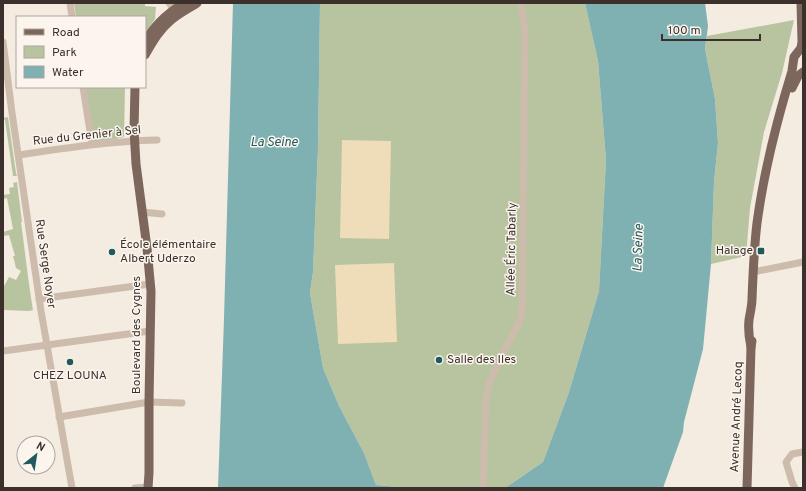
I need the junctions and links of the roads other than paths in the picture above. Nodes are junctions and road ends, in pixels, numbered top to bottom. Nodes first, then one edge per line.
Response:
1 (70, 3) edge
2 (197, 3) edge
3 (521, 3) edge
4 (801, 3) edge
5 (803, 6) edge
6 (177, 7) edge
7 (72, 16) edge
8 (146, 41) edge
9 (3, 42) edge
10 (800, 52) edge
11 (146, 53) edge
12 (793, 63) junction
13 (803, 72) edge
14 (83, 88) edge
15 (135, 88) edge
16 (780, 116) junction
17 (157, 140) dead end
18 (135, 141) junction
19 (92, 144) junction
20 (19, 155) junction
21 (142, 212) junction
22 (162, 214) dead end
23 (803, 262) edge
24 (753, 272) junction
25 (150, 284) junction
26 (39, 299) junction
27 (150, 331) junction
28 (46, 345) junction
29 (3, 351) edge
30 (149, 402) junction
31 (182, 403) dead end
32 (59, 417) junction
33 (803, 452) edge
34 (803, 486) edge
35 (148, 487) edge
36 (72, 488) edge
37 (135, 488) edge
38 (483, 488) edge
39 (747, 488) edge
40 (795, 488) edge

1 - 7 street
2 - 6 main road
3 - 38 street, Allée Éric Tabarly
4 - 5 main road
4 - 10 main road
6 - 8 main road
6 - 11 main road
9 - 20 street, Rue Serge Noyer
10 - 12 main road
12 - 13 main road
12 - 16 main road
13 - 16 main road
14 - 19 street
15 - 18 main road, Boulevard des Cygnes
16 - 24 main road, Avenue André Lecoq
17 - 18 street, Rue du Grenier à Sel
18 - 19 street, Rue du Grenier à Sel
18 - 21 main road, Boulevard des Cygnes
19 - 20 street, Rue du Grenier à Sel
20 - 26 street, Rue Serge Noyer
21 - 22 street
21 - 25 main road, Boulevard des Cygnes
23 - 24 street
24 - 39 main road, Avenue André Lecoq
25 - 26 street
25 - 27 main road, Boulevard des Cygnes
26 - 28 street, Rue Serge Noyer
27 - 28 street
27 - 30 main road, Boulevard des Cygnes
28 - 29 street
28 - 32 street, Rue Serge Noyer
30 - 31 street
30 - 32 street
30 - 35 main road, Boulevard des Cygnes
32 - 36 street, Rue Serge Noyer
33 - 40 street
34 - 40 street
35 - 37 street

